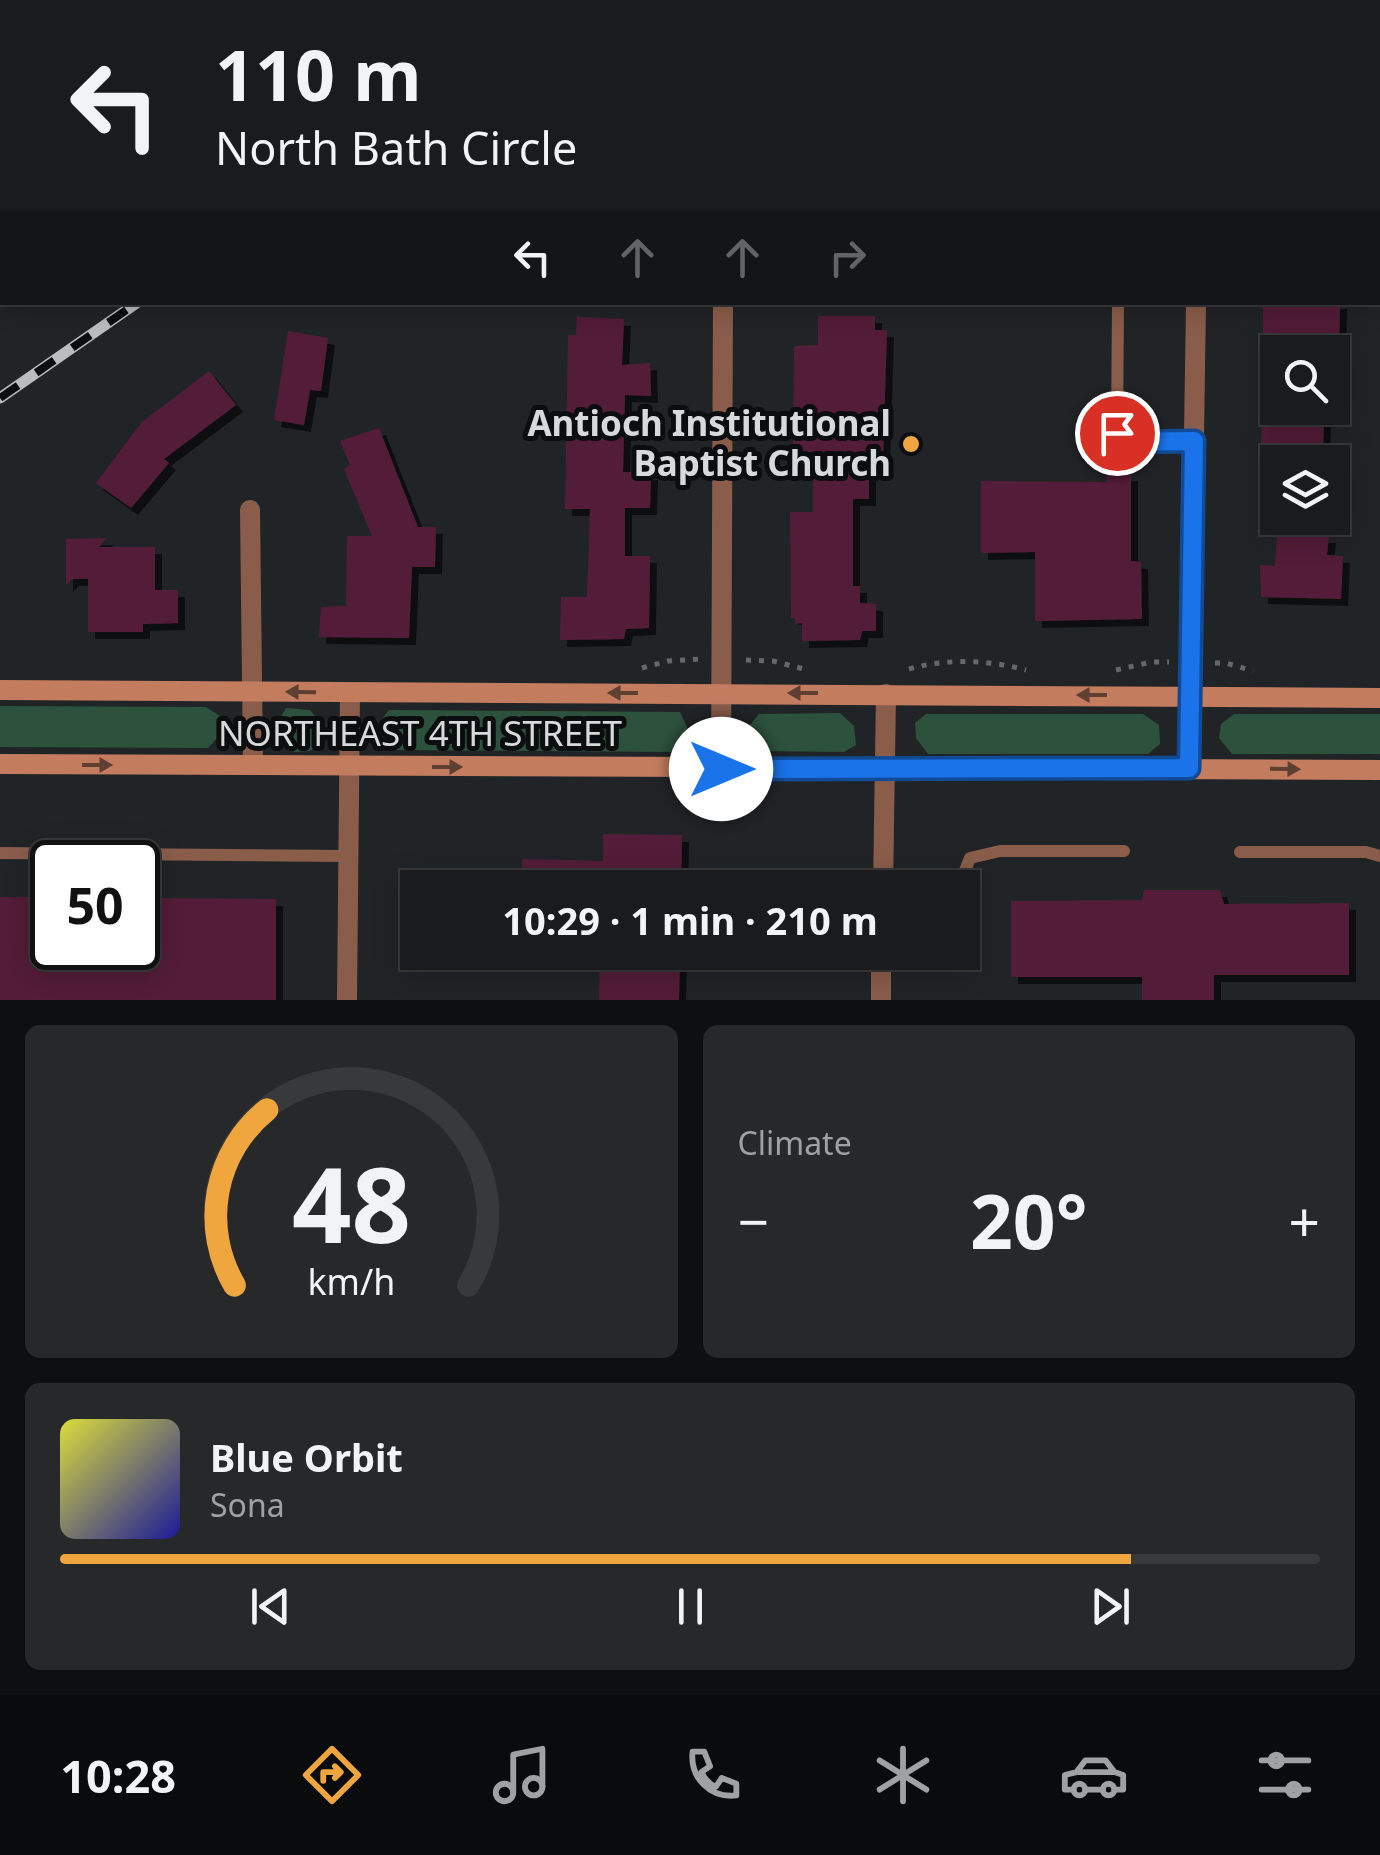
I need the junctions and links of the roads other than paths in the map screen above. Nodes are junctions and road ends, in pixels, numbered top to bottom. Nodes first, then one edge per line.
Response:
1 (723, 305) edge
2 (1118, 305) edge
3 (1196, 305) edge
4 (1194, 441) junction
5 (250, 510) dead end
6 (0, 690) edge
7 (252, 691) junction
8 (350, 692) junction
9 (721, 693) junction
10 (886, 694) junction
11 (1190, 696) junction
12 (1380, 698) edge
13 (0, 764) edge
14 (252, 766) junction
15 (349, 767) junction
16 (884, 767) junction
17 (1189, 768) junction
18 (721, 769) junction
19 (1380, 770) edge
20 (1124, 852) dead end
21 (1240, 852) dead end
22 (0, 853) edge
23 (348, 856) junction
24 (1380, 856) edge
25 (882, 870) edge
26 (965, 870) edge
27 (881, 970) edge
28 (346, 1000) edge
29 (881, 1000) edge

1 - 9 street
2 - 4 lane
3 - 4 street
4 - 11 street
5 - 7 street
6 - 7 main road, NORTHEAST 4TH STREET
8 -> 7 main road, NORTHEAST 4TH STREET
7 - 14 street
9 -> 8 main road, NORTHEAST 4TH STREET
8 - 15 street
10 -> 9 main road, NORTHEAST 4TH STREET
9 - 18 street
11 -> 10 main road, NORTHEAST 4TH STREET
10 - 16 street
11 - 12 main road, NORTHEAST 4TH STREET
11 - 17 street
13 -> 14 main road, NORTHEAST 4TH STREET
14 - 15 main road, NORTHEAST 4TH STREET
15 -> 18 main road, NORTHEAST 4TH STREET
15 - 23 street
16 - 17 main road, NORTHEAST 4TH STREET
16 - 18 main road, NORTHEAST 4TH STREET
16 - 25 street
17 -> 19 main road, NORTHEAST 4TH STREET
20 - 26 lane
21 - 24 lane
22 - 23 lane
23 - 28 street
27 - 29 street

